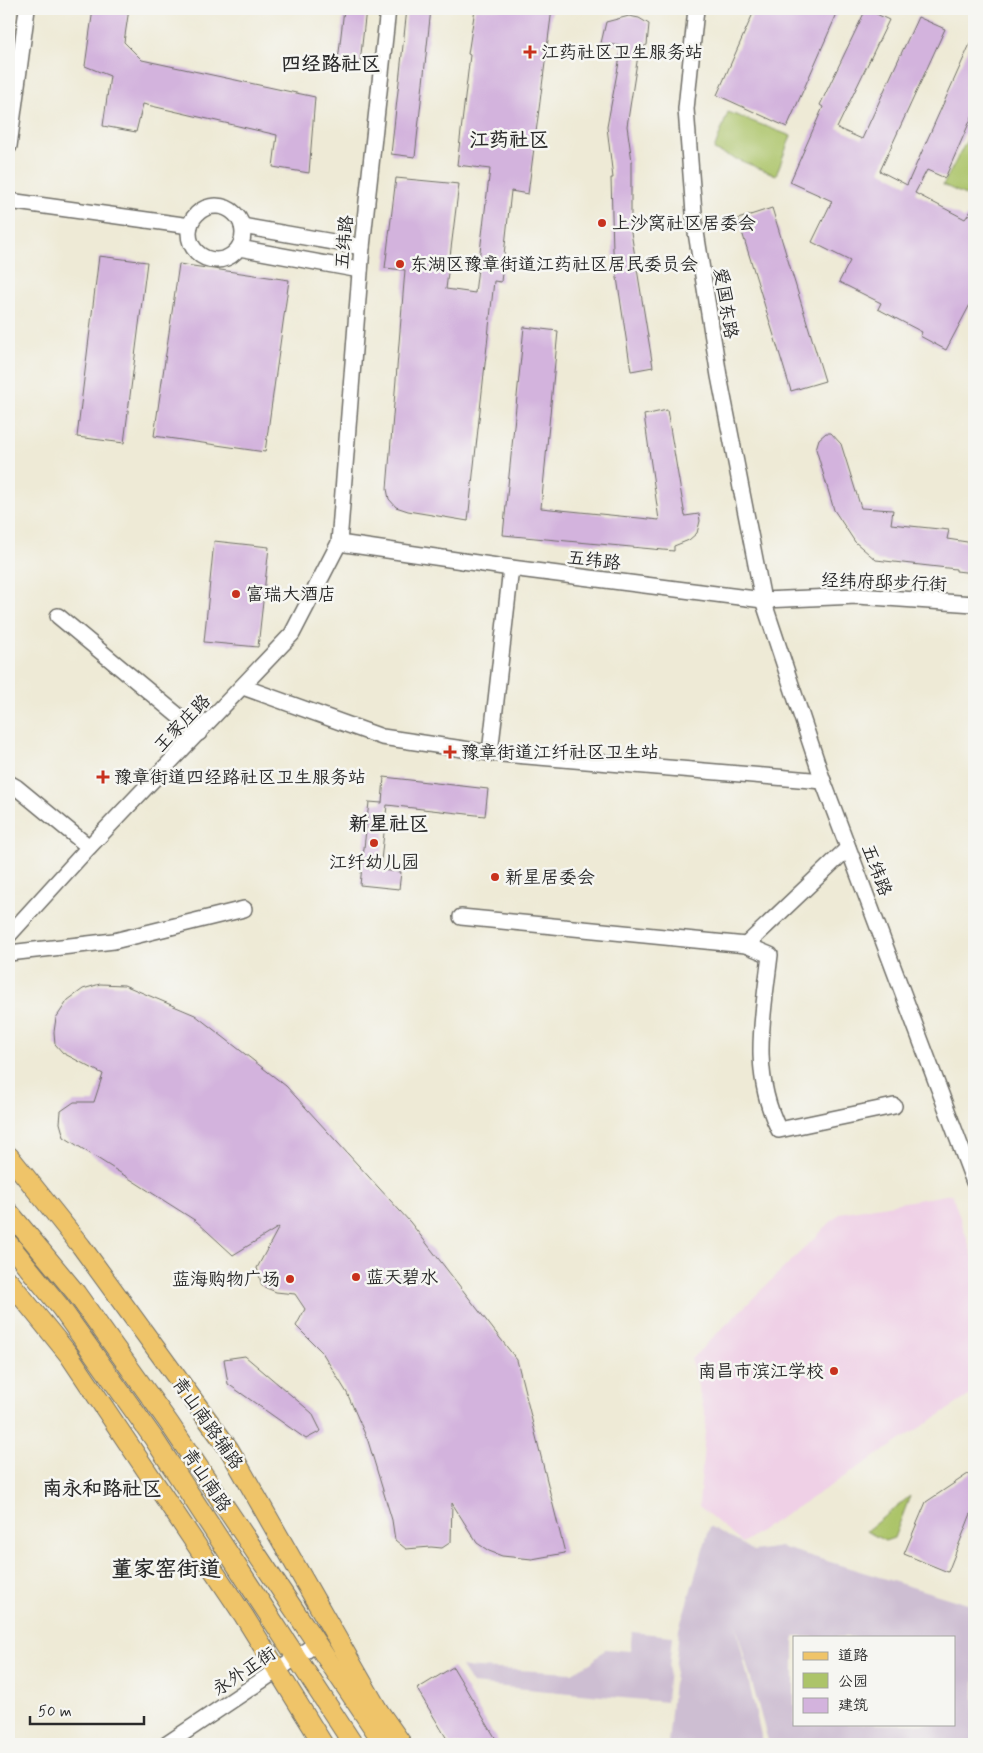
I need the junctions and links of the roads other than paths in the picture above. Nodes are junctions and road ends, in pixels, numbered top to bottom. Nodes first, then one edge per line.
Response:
1 (27, 9) edge
2 (388, 9) edge
3 (696, 9) edge
4 (9, 146) edge
5 (9, 201) edge
6 (190, 226) junction
7 (242, 226) junction
8 (362, 247) junction
9 (239, 248) junction
10 (360, 270) junction
11 (339, 543) junction
12 (511, 568) junction
13 (763, 600) junction
14 (974, 604) edge
15 (58, 616) dead end
16 (243, 687) junction
17 (199, 733) junction
18 (490, 753) junction
19 (823, 781) junction
20 (9, 783) edge
21 (89, 847) junction
22 (848, 848) junction
23 (244, 909) dead end
24 (461, 917) dead end
25 (9, 935) edge
26 (746, 945) junction
27 (9, 953) edge
28 (894, 1106) dead end
29 (9, 1156) edge
30 (974, 1182) edge
31 (9, 1212) edge
32 (9, 1244) edge
33 (9, 1281) edge
34 (316, 1644) junction
35 (298, 1658) junction
36 (278, 1671) junction
37 (354, 1700) junction
38 (378, 1710) junction
39 (335, 1716) junction
40 (167, 1744) edge
41 (322, 1744) edge
42 (330, 1744) edge
43 (353, 1744) edge
44 (384, 1744) edge
45 (402, 1744) edge

1 - 4 street
2 - 8 street, 五纬路
3 - 13 street, 爱国东路
5 - 6 street
6 - 7 street
6 - 9 street
7 - 8 street
7 - 9 street
8 - 10 street, 五纬路
9 - 10 street
10 - 11 street, 五纬路
11 - 12 street, 五纬路
11 - 16 street, 王家庄路
12 - 13 street, 五纬路
12 - 18 street
13 - 14 street, 经纬府邸步行街
13 - 19 street, 五纬路
15 - 17 street
16 - 17 street, 王家庄路
16 - 18 street
17 - 21 street, 王家庄路
18 - 19 street
19 - 22 street, 五纬路
20 - 21 street
21 - 25 street, 王家庄路
22 - 26 street
22 - 30 street, 五纬路
23 - 27 street
24 - 26 street
26 - 28 street
29 - 38 main road, 青山南路辅路
31 - 34 main road, 青山南路
32 - 35 main road, 青山南路
33 - 36 main road
34 - 35 street, 永外正街
34 - 37 main road, 青山南路
35 - 36 street, 永外正街
35 - 39 main road, 青山南路
36 - 40 street, 永外正街
36 - 41 main road
37 - 38 main road
37 - 44 main road, 青山南路
38 - 45 main road
39 - 42 main road
39 - 43 main road, 青山南路

